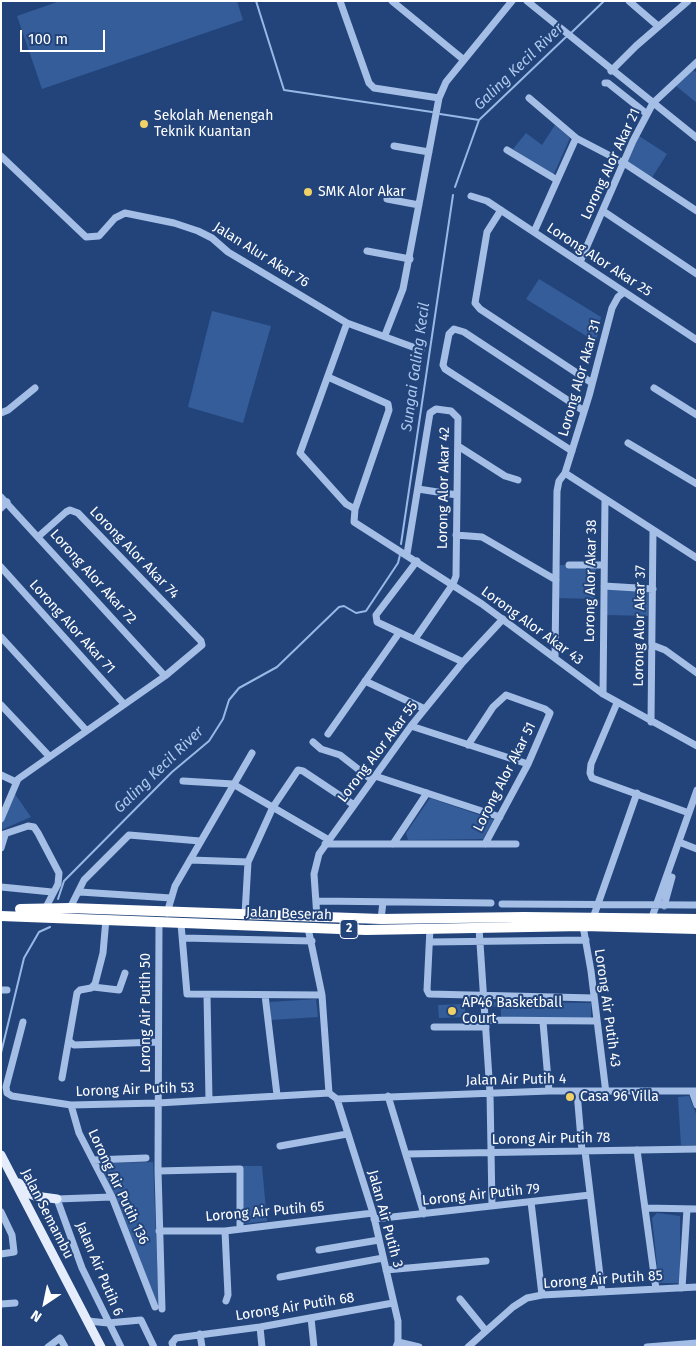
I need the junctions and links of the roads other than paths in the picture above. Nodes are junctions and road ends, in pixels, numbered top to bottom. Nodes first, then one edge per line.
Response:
1 (340, 1) edge
2 (512, 1) edge
3 (527, 1) edge
4 (630, 1) edge
5 (688, 1) edge
6 (392, 2) edge
7 (658, 26) junction
8 (464, 60) junction
9 (697, 62) edge
10 (611, 71) junction
11 (605, 83) dead end
12 (439, 98) junction
13 (529, 98) dead end
14 (653, 103) junction
15 (647, 114) junction
16 (576, 138) junction
17 (697, 138) edge
18 (394, 146) dead end
19 (508, 150) dead end
20 (429, 152) junction
21 (1, 156) edge
22 (624, 163) junction
23 (556, 180) junction
24 (471, 196) dead end
25 (387, 199) dead end
26 (419, 205) junction
27 (501, 210) junction
28 (603, 211) junction
29 (697, 211) edge
30 (534, 232) junction
31 (367, 250) dead end
32 (410, 259) junction
33 (580, 262) junction
34 (697, 274) edge
35 (624, 292) junction
36 (347, 323) junction
37 (385, 335) junction
38 (697, 340) edge
39 (421, 350) dead end
40 (328, 377) junction
41 (592, 382) junction
42 (35, 388) dead end
43 (654, 388) dead end
44 (584, 411) junction
45 (1, 414) edge
46 (697, 415) edge
47 (628, 444) dead end
48 (458, 446) junction
49 (572, 451) junction
50 (565, 474) junction
51 (518, 480) dead end
52 (697, 484) edge
53 (418, 489) junction
54 (457, 495) junction
55 (605, 499) junction
56 (3, 502) edge
57 (355, 509) junction
58 (654, 530) junction
59 (456, 535) junction
60 (39, 536) junction
61 (407, 554) junction
62 (697, 558) edge
63 (417, 561) junction
64 (569, 565) dead end
65 (604, 565) junction
66 (1, 567) edge
67 (556, 580) junction
68 (453, 584) junction
69 (604, 586) junction
70 (653, 589) junction
71 (503, 620) junction
72 (400, 632) junction
73 (1, 637) edge
74 (415, 640) junction
75 (652, 645) junction
76 (555, 658) junction
77 (463, 662) junction
78 (697, 673) edge
79 (164, 676) junction
80 (365, 681) junction
81 (603, 694) junction
82 (617, 702) junction
83 (124, 704) junction
84 (1, 706) edge
85 (425, 709) junction
86 (651, 722) junction
87 (411, 726) junction
88 (86, 730) junction
89 (328, 734) dead end
90 (314, 742) dead end
91 (468, 745) junction
92 (697, 746) edge
93 (252, 753) dead end
94 (49, 756) junction
95 (528, 764) junction
96 (1, 775) edge
97 (374, 778) junction
98 (183, 781) dead end
99 (16, 782) junction
100 (233, 784) junction
101 (697, 790) edge
102 (427, 793) junction
103 (638, 793) junction
104 (354, 805) junction
105 (273, 807) junction
106 (689, 812) junction
107 (500, 817) junction
108 (1, 819) edge
109 (3, 835) edge
110 (200, 841) junction
111 (327, 842) junction
112 (678, 842) junction
113 (393, 844) junction
114 (485, 844) junction
115 (516, 844) dead end
116 (1, 848) edge
117 (697, 849) edge
118 (190, 860) junction
119 (248, 862) junction
120 (672, 877) dead end
121 (1, 888) edge
122 (52, 892) junction
123 (80, 892) junction
124 (170, 898) junction
125 (316, 901) junction
126 (383, 902) junction
127 (491, 903) dead end
128 (502, 904) dead end
129 (526, 904) junction
130 (597, 905) junction
131 (697, 905) edge
132 (656, 906) junction
133 (664, 906) junction
134 (70, 908) junction
135 (1, 909) edge
136 (44, 909) junction
137 (167, 913) junction
138 (245, 914) junction
139 (1, 916) edge
140 (524, 917) junction
141 (316, 918) junction
142 (593, 918) junction
143 (106, 919) junction
144 (381, 919) junction
145 (697, 919) edge
146 (651, 920) junction
147 (159, 923) junction
148 (181, 924) junction
149 (583, 926) junction
150 (308, 928) junction
151 (430, 928) junction
152 (479, 928) junction
153 (697, 929) edge
154 (183, 938) junction
155 (480, 940) junction
156 (586, 940) junction
157 (312, 941) junction
158 (430, 942) junction
159 (125, 973) dead end
160 (93, 987) junction
161 (484, 994) junction
162 (206, 995) junction
163 (322, 995) junction
164 (265, 996) junction
165 (594, 998) junction
166 (597, 1021) junction
167 (23, 1022) dead end
168 (543, 1022) junction
169 (485, 1024) junction
170 (434, 1027) dead end
171 (69, 1041) junction
172 (158, 1042) junction
173 (62, 1078) dead end
174 (549, 1091) junction
175 (694, 1091) edge
176 (577, 1092) junction
177 (329, 1093) junction
178 (490, 1093) junction
179 (606, 1093) junction
180 (277, 1095) junction
181 (388, 1096) junction
182 (337, 1099) junction
183 (209, 1100) junction
184 (158, 1103) junction
185 (71, 1105) junction
186 (697, 1105) edge
187 (347, 1134) junction
188 (280, 1146) dead end
189 (697, 1149) edge
190 (637, 1150) junction
191 (584, 1151) junction
192 (491, 1152) junction
193 (406, 1154) junction
194 (2, 1156) edge
195 (146, 1158) dead end
196 (93, 1160) junction
197 (158, 1171) junction
198 (590, 1195) junction
199 (112, 1196) junction
200 (56, 1199) junction
201 (531, 1202) junction
202 (492, 1206) junction
203 (645, 1208) junction
204 (687, 1209) junction
205 (697, 1209) edge
206 (1, 1212) edge
207 (424, 1214) junction
208 (373, 1216) junction
209 (240, 1230) junction
210 (159, 1231) junction
211 (225, 1231) junction
212 (379, 1240) junction
213 (319, 1250) dead end
214 (1, 1254) edge
215 (383, 1258) junction
216 (486, 1261) dead end
217 (386, 1270) junction
218 (280, 1277) dead end
219 (697, 1287) edge
220 (682, 1288) junction
221 (656, 1289) junction
222 (602, 1292) junction
223 (542, 1295) junction
224 (460, 1299) dead end
225 (226, 1301) dead end
226 (15, 1303) dead end
227 (1, 1304) edge
228 (394, 1304) junction
229 (159, 1308) joint
230 (81, 1312) junction
231 (311, 1318) junction
232 (88, 1322) junction
233 (108, 1323) junction
234 (260, 1328) junction
235 (486, 1331) junction
236 (200, 1334) junction
237 (697, 1343) edge
238 (398, 1344) edge
239 (48, 1347) edge
240 (64, 1347) edge
241 (95, 1347) edge
242 (101, 1347) edge
243 (121, 1347) edge
244 (154, 1347) edge
245 (173, 1347) edge
246 (202, 1347) edge
247 (262, 1347) edge
248 (314, 1347) edge
249 (419, 1347) edge
250 (468, 1347) edge
251 (648, 1347) edge

1 - 12 street
2 - 8 street
3 - 10 street
4 - 7 street
5 - 7 street
6 - 8 street
7 - 10 street
8 - 12 street
9 - 14 street, Lorong Alor Akar 21
10 - 14 street
11 - 15 street
12 - 20 street
13 - 16 street
14 - 15 street, Lorong Alor Akar 21
14 - 17 street
15 - 22 street, Lorong Alor Akar 21
16 - 22 street
16 - 23 street
18 - 20 street
19 - 23 street
20 - 26 street
21 - 36 street, Jalan Alur Akar 76
22 - 28 street, Lorong Alor Akar 21
22 - 29 street
23 - 30 street
24 - 27 street, Lorong Alor Akar 25
25 - 26 street
26 - 32 street
27 - 30 street, Lorong Alor Akar 25
27 - 41 street
28 - 33 street, Lorong Alor Akar 21
28 - 34 street
30 - 33 street, Lorong Alor Akar 25
31 - 32 street
32 - 37 street
33 - 35 street, Lorong Alor Akar 25
35 - 38 street, Lorong Alor Akar 25
35 - 41 street, Lorong Alor Akar 31
36 - 37 street, Jalan Alur Akar 76
36 - 40 street
37 - 39 street, Jalan Alur Akar 76
40 - 57 street
40 - 57 street
41 - 44 street, Lorong Alor Akar 31
42 - 45 street
43 - 46 street
44 - 49 street, Lorong Alor Akar 31
44 - 49 street
47 - 52 street
48 - 51 street
48 - 53 street, Lorong Alor Akar 42
48 - 54 street, Lorong Alor Akar 42
49 - 50 street, Lorong Alor Akar 31
50 - 55 street
50 - 67 street, Lorong Alor Akar 31
53 - 54 street
53 - 61 street, Lorong Alor Akar 42
54 - 59 street, Lorong Alor Akar 42
55 - 58 street
55 - 65 street, Lorong Alor Akar 38
56 - 60 street, Lorong Alor Akar 72
57 - 61 street, Lorong Alor Akar 43
58 - 62 street
58 - 70 street, Lorong Alor Akar 37
59 - 67 street
59 - 68 street, Lorong Alor Akar 42
60 - 79 street, Lorong Alor Akar 72
60 - 79 street, Lorong Alor Akar 74
61 - 63 street, Lorong Alor Akar 43
63 - 68 street, Lorong Alor Akar 43
63 - 72 street
64 - 65 street
65 - 69 street, Lorong Alor Akar 38
66 - 83 street, Lorong Alor Akar 71
67 - 76 street, Lorong Alor Akar 31
68 - 71 street, Lorong Alor Akar 43
68 - 74 street
69 - 70 street
69 - 81 street, Lorong Alor Akar 38
70 - 75 street, Lorong Alor Akar 37
71 - 76 street, Lorong Alor Akar 43
71 - 77 street, Lorong Alor Akar 55
72 - 74 street
72 - 80 street
73 - 88 street
74 - 77 street
75 - 78 street
75 - 86 street, Lorong Alor Akar 37
76 - 81 street, Lorong Alor Akar 43
77 - 85 street, Lorong Alor Akar 55
79 - 83 street
80 - 85 street
80 - 89 street
81 - 82 street, Lorong Alor Akar 43
82 - 86 street, Lorong Alor Akar 43
82 - 103 street
83 - 88 street
84 - 94 street
85 - 87 street, Lorong Alor Akar 55
86 - 92 street, Lorong Alor Akar 43
87 - 91 street
87 - 97 street, Lorong Alor Akar 55
88 - 94 street
90 - 97 street
91 - 95 street
91 - 95 street, Lorong Alor Akar 51
93 - 100 street
94 - 99 street
95 - 107 street, Lorong Alor Akar 51
96 - 99 street
97 - 102 street
97 - 104 street, Lorong Alor Akar 55
98 - 100 street
99 - 108 street
100 - 105 street
100 - 110 street
101 - 106 street
102 - 107 street
102 - 113 street
103 - 106 street
103 - 130 street
104 - 105 street
104 - 111 street, Lorong Alor Akar 55
105 - 111 street
105 - 119 street
106 - 112 street
107 - 114 street, Lorong Alor Akar 51
109 - 116 street
109 - 122 street
110 - 118 street
110 - 123 street
111 - 113 street
111 - 125 street, Lorong Alor Akar 55
112 - 117 street
112 - 132 street
113 - 114 street
114 - 115 street
118 - 119 street
118 - 124 street
119 - 138 street
120 - 133 street
121 - 122 street
122 - 136 street
123 - 124 street
123 - 134 street
124 - 137 street
125 - 126 street
125 - 141 street, Lorong Alor Akar 55
126 - 127 street
126 - 144 street
128 - 129 street
129 - 130 street
129 - 140 street
130 - 132 street
130 - 142 street
131 - 133 street
132 - 133 street
132 - 146 street
134 - 136 highway, Jalan Beserah / 2
134 - 137 highway, Jalan Beserah / 2
135 - 136 highway, Jalan Beserah / 2
137 - 138 highway, Jalan Beserah / 2
138 - 141 highway, Jalan Beserah / 2
139 - 143 highway, Jalan Beserah / 2
140 - 142 highway, Jalan Beserah / 2
140 - 144 highway, Jalan Beserah / 2
141 - 144 highway, Jalan Beserah / 2
142 - 146 highway, Jalan Beserah / 2
143 - 147 highway, Jalan Beserah / 2
143 - 160 street
145 - 146 highway, Jalan Beserah / 2
147 - 148 highway, Jalan Beserah / 2
147 - 172 street, Lorong Air Putih 50
148 - 150 highway, Jalan Beserah / 2
148 - 154 street
149 - 152 highway, Jalan Beserah / 2
149 - 153 highway, Jalan Beserah / 2
149 - 156 street, Lorong Air Putih 43
150 - 151 highway, Jalan Beserah / 2
150 - 157 street
151 - 152 highway, Jalan Beserah / 2
151 - 158 street
152 - 155 street
154 - 157 street
154 - 162 street
155 - 156 street
155 - 158 street
155 - 161 street
156 - 165 street, Lorong Air Putih 43
157 - 163 street
158 - 161 street
159 - 160 street
160 - 171 street
161 - 165 street
161 - 169 street
162 - 164 street
162 - 183 street
163 - 164 street
163 - 177 street
164 - 180 street
165 - 166 street, Lorong Air Putih 43
166 - 168 street
166 - 179 street, Lorong Air Putih 43
167 - 185 street, Lorong Air Putih 53
168 - 169 street
168 - 174 street
169 - 170 street
169 - 178 street
171 - 172 street
171 - 173 street
172 - 184 street, Lorong Air Putih 50
174 - 176 street, Jalan Air Putih 4
174 - 178 street, Jalan Air Putih 4
175 - 179 street, Jalan Air Putih 4
175 - 186 street
176 - 179 street, Jalan Air Putih 4
176 - 191 street
177 - 180 street, Lorong Air Putih 53
177 - 182 street
178 - 181 street, Jalan Air Putih 4
178 - 192 street
180 - 183 street, Lorong Air Putih 53
181 - 182 street, Jalan Air Putih 4
181 - 193 street
182 - 187 street, Jalan Air Putih 3
183 - 184 street, Lorong Air Putih 53
184 - 185 street, Lorong Air Putih 53
184 - 197 street, Lorong Air Putih 50
185 - 196 street, Lorong Air Putih 136
187 - 188 street
187 - 208 street, Jalan Air Putih 3
189 - 190 street, Lorong Air Putih 78
190 - 191 street, Lorong Air Putih 78
190 - 203 street
191 - 192 street, Lorong Air Putih 78
191 - 198 street
192 - 193 street, Lorong Air Putih 78
192 - 202 street
193 - 207 street
194 - 200 main road
194 - 230 main road, Jalan Semambu
195 - 196 street
196 - 199 street, Lorong Air Putih 136
197 - 209 street
197 - 210 street, Lorong Air Putih 50
198 - 201 street, Lorong Air Putih 79
198 - 222 street
199 - 200 street
199 - 229 street, Lorong Air Putih 136
200 - 233 street, Jalan Air Putih 6
201 - 202 street, Lorong Air Putih 79
201 - 223 street
202 - 207 street, Lorong Air Putih 79
203 - 204 street
203 - 221 street
204 - 205 street
204 - 220 street
206 - 214 street
207 - 208 street, Lorong Air Putih 79
208 - 209 street, Lorong Air Putih 65
208 - 212 street, Jalan Air Putih 3
209 - 211 street, Lorong Air Putih 65
210 - 211 street, Lorong Air Putih 65
210 - 229 street, Lorong Air Putih 50
211 - 225 street
212 - 213 street
212 - 215 street, Jalan Air Putih 3
215 - 217 street, Jalan Air Putih 3
215 - 218 street
216 - 217 street
217 - 228 street, Jalan Air Putih 3
219 - 220 street, Lorong Air Putih 85
220 - 221 street, Lorong Air Putih 85
221 - 222 street, Lorong Air Putih 85
222 - 223 street, Lorong Air Putih 85
223 - 235 street, Lorong Air Putih 85
224 - 235 street
226 - 227 street
228 - 231 street, Lorong Air Putih 68
228 - 238 street, Jalan Air Putih 3
230 - 232 main road, Jalan Semambu
230 - 241 main road, Jalan Semambu
231 - 234 street, Lorong Air Putih 68
231 - 248 street
232 - 233 street
232 - 242 main road, Jalan Semambu
233 - 243 street, Jalan Air Putih 6
233 - 244 street
234 - 236 street, Lorong Air Putih 68
234 - 247 street
235 - 250 street, Lorong Air Putih 85
236 - 245 street, Lorong Air Putih 68
236 - 246 street
237 - 251 street
238 - 249 street
239 - 240 street

